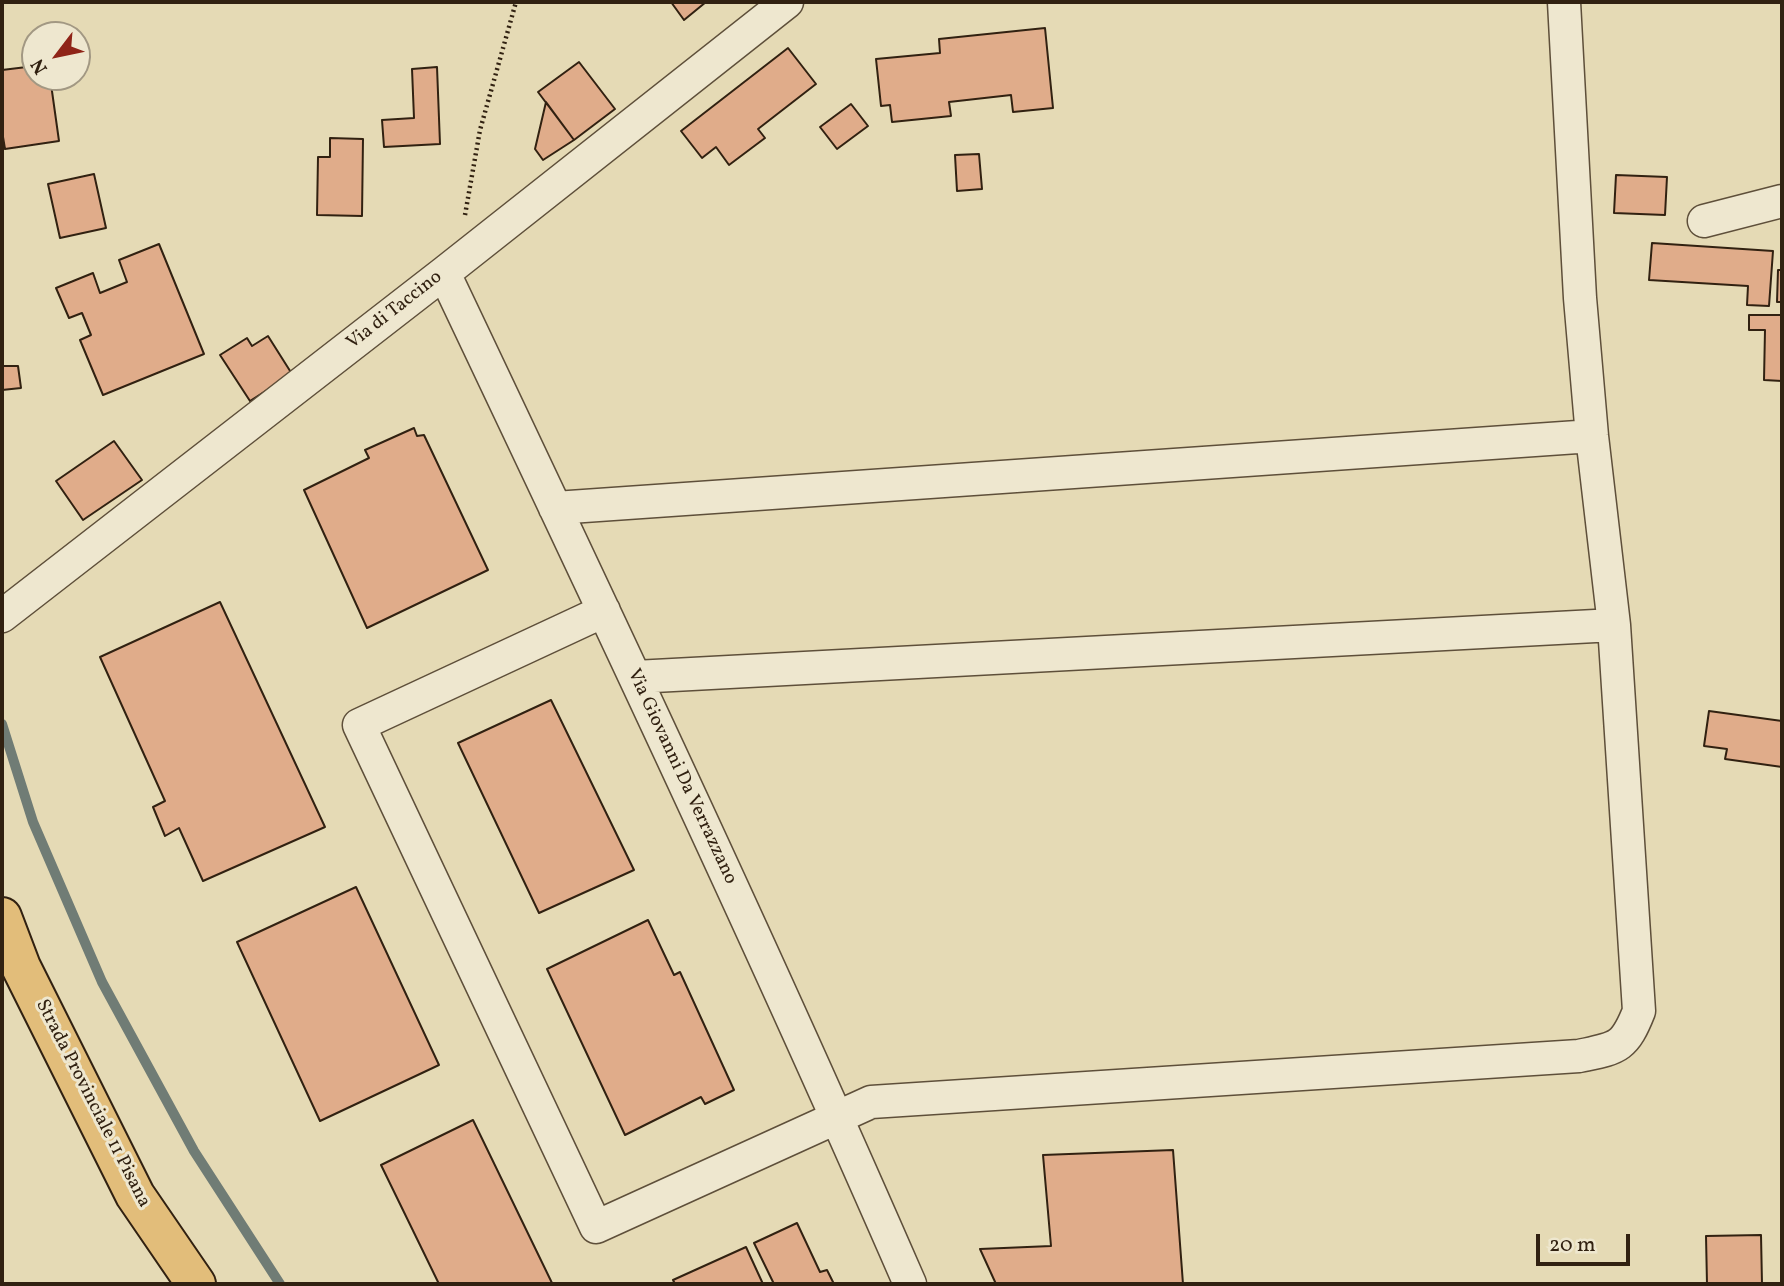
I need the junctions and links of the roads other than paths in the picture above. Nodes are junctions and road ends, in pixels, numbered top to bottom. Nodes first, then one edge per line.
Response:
1 (787, 2) edge
2 (1564, 2) edge
3 (1782, 201) edge
4 (1704, 221) dead end
5 (451, 267) junction
6 (1592, 436) junction
7 (555, 508) junction
8 (604, 611) junction
9 (2, 617) edge
10 (1614, 625) junction
11 (635, 677) junction
12 (2, 916) edge
13 (838, 1117) junction
14 (196, 1284) edge
15 (910, 1284) edge

1 - 5 street, Via di Taccino
2 - 6 street
3 - 4 street
5 - 7 street, Via Giovanni Da Verrazzano
5 - 9 street, Via di Taccino
6 - 7 street
6 - 10 street
7 - 8 street, Via Giovanni Da Verrazzano
8 - 11 street, Via Giovanni Da Verrazzano
8 - 13 street
10 - 11 street
10 - 13 street
11 - 13 street, Via Giovanni Da Verrazzano
12 - 14 main road, Strada Provinciale 11 Pisana
13 - 15 street, Via Giovanni Da Verrazzano

